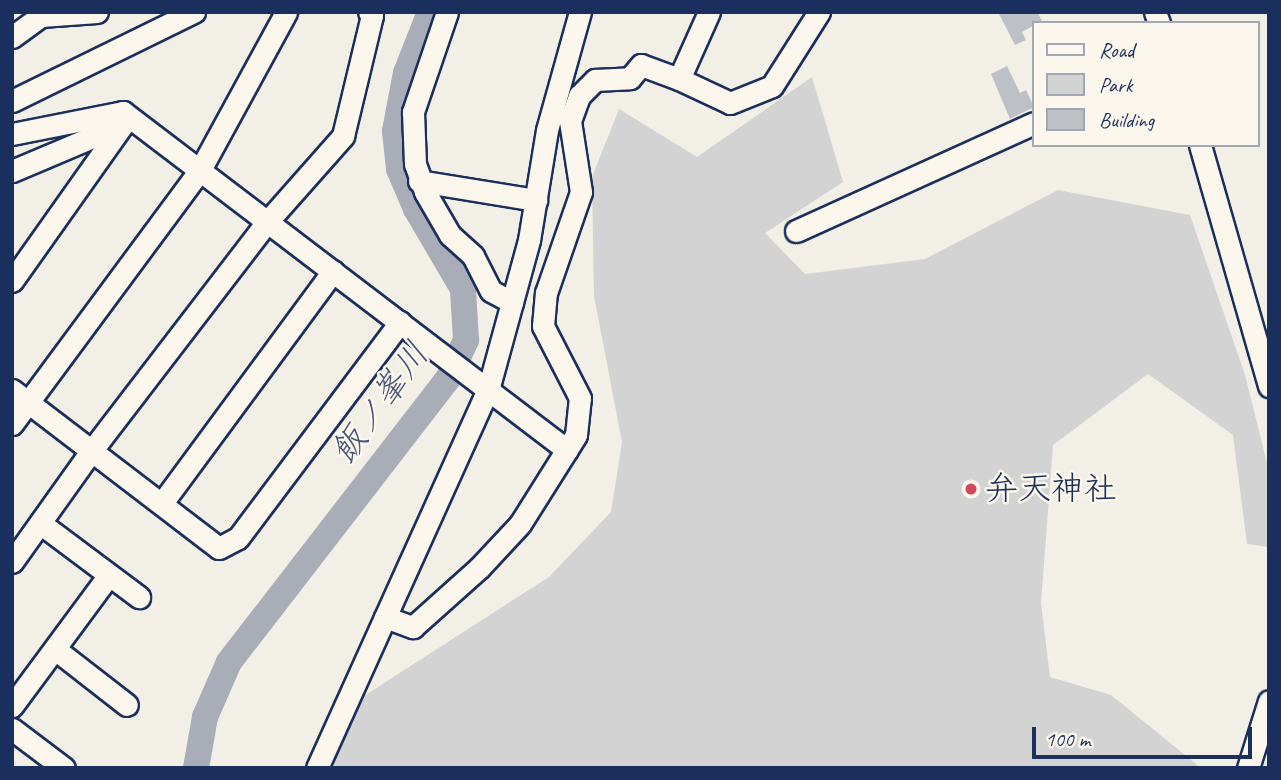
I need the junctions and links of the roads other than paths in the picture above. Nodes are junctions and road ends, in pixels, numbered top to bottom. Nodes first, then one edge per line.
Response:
1 (97, 12) edge
2 (194, 12) edge
3 (286, 12) edge
4 (369, 12) edge
5 (447, 12) edge
6 (580, 12) edge
7 (709, 12) edge
8 (819, 12) edge
9 (12, 37) edge
10 (679, 79) junction
11 (12, 101) edge
12 (123, 118) junction
13 (1032, 124) edge
14 (12, 134) edge
15 (1201, 147) edge
16 (200, 170) junction
17 (12, 171) edge
18 (419, 181) junction
19 (536, 200) junction
20 (267, 222) junction
21 (796, 231) dead end
22 (333, 271) junction
23 (12, 281) edge
24 (512, 302) junction
25 (400, 322) junction
26 (1269, 386) edge
27 (488, 390) junction
28 (20, 396) edge
29 (12, 424) edge
30 (92, 450) junction
31 (567, 450) junction
32 (162, 503) junction
33 (40, 523) junction
34 (12, 562) edge
35 (109, 575) junction
36 (139, 597) dead end
37 (385, 617) junction
38 (55, 649) junction
39 (1269, 701) edge
40 (127, 705) dead end
41 (12, 706) edge
42 (12, 729) edge
43 (64, 768) edge
44 (317, 768) edge
45 (1248, 768) edge

1 - 9 street
2 - 11 street
3 - 16 street
4 - 20 street
5 - 18 street
6 - 19 street
7 - 10 street
8 - 10 street
10 - 31 street
12 - 14 street
12 - 16 street
12 - 17 street
12 - 23 street
13 - 21 street
15 - 26 street
16 - 20 street
16 - 28 street
18 - 19 street
18 - 24 street
19 - 24 street
20 - 22 street
20 - 30 street
22 - 25 street
22 - 32 street
24 - 27 street
25 - 27 street
25 - 32 street
27 - 31 street
27 - 37 street
28 - 29 street
28 - 30 street
30 - 32 street
30 - 33 street
31 - 37 street
33 - 34 street
33 - 35 street
35 - 36 street
35 - 38 street
37 - 44 street
38 - 40 street
38 - 41 street
39 - 45 street
42 - 43 street

